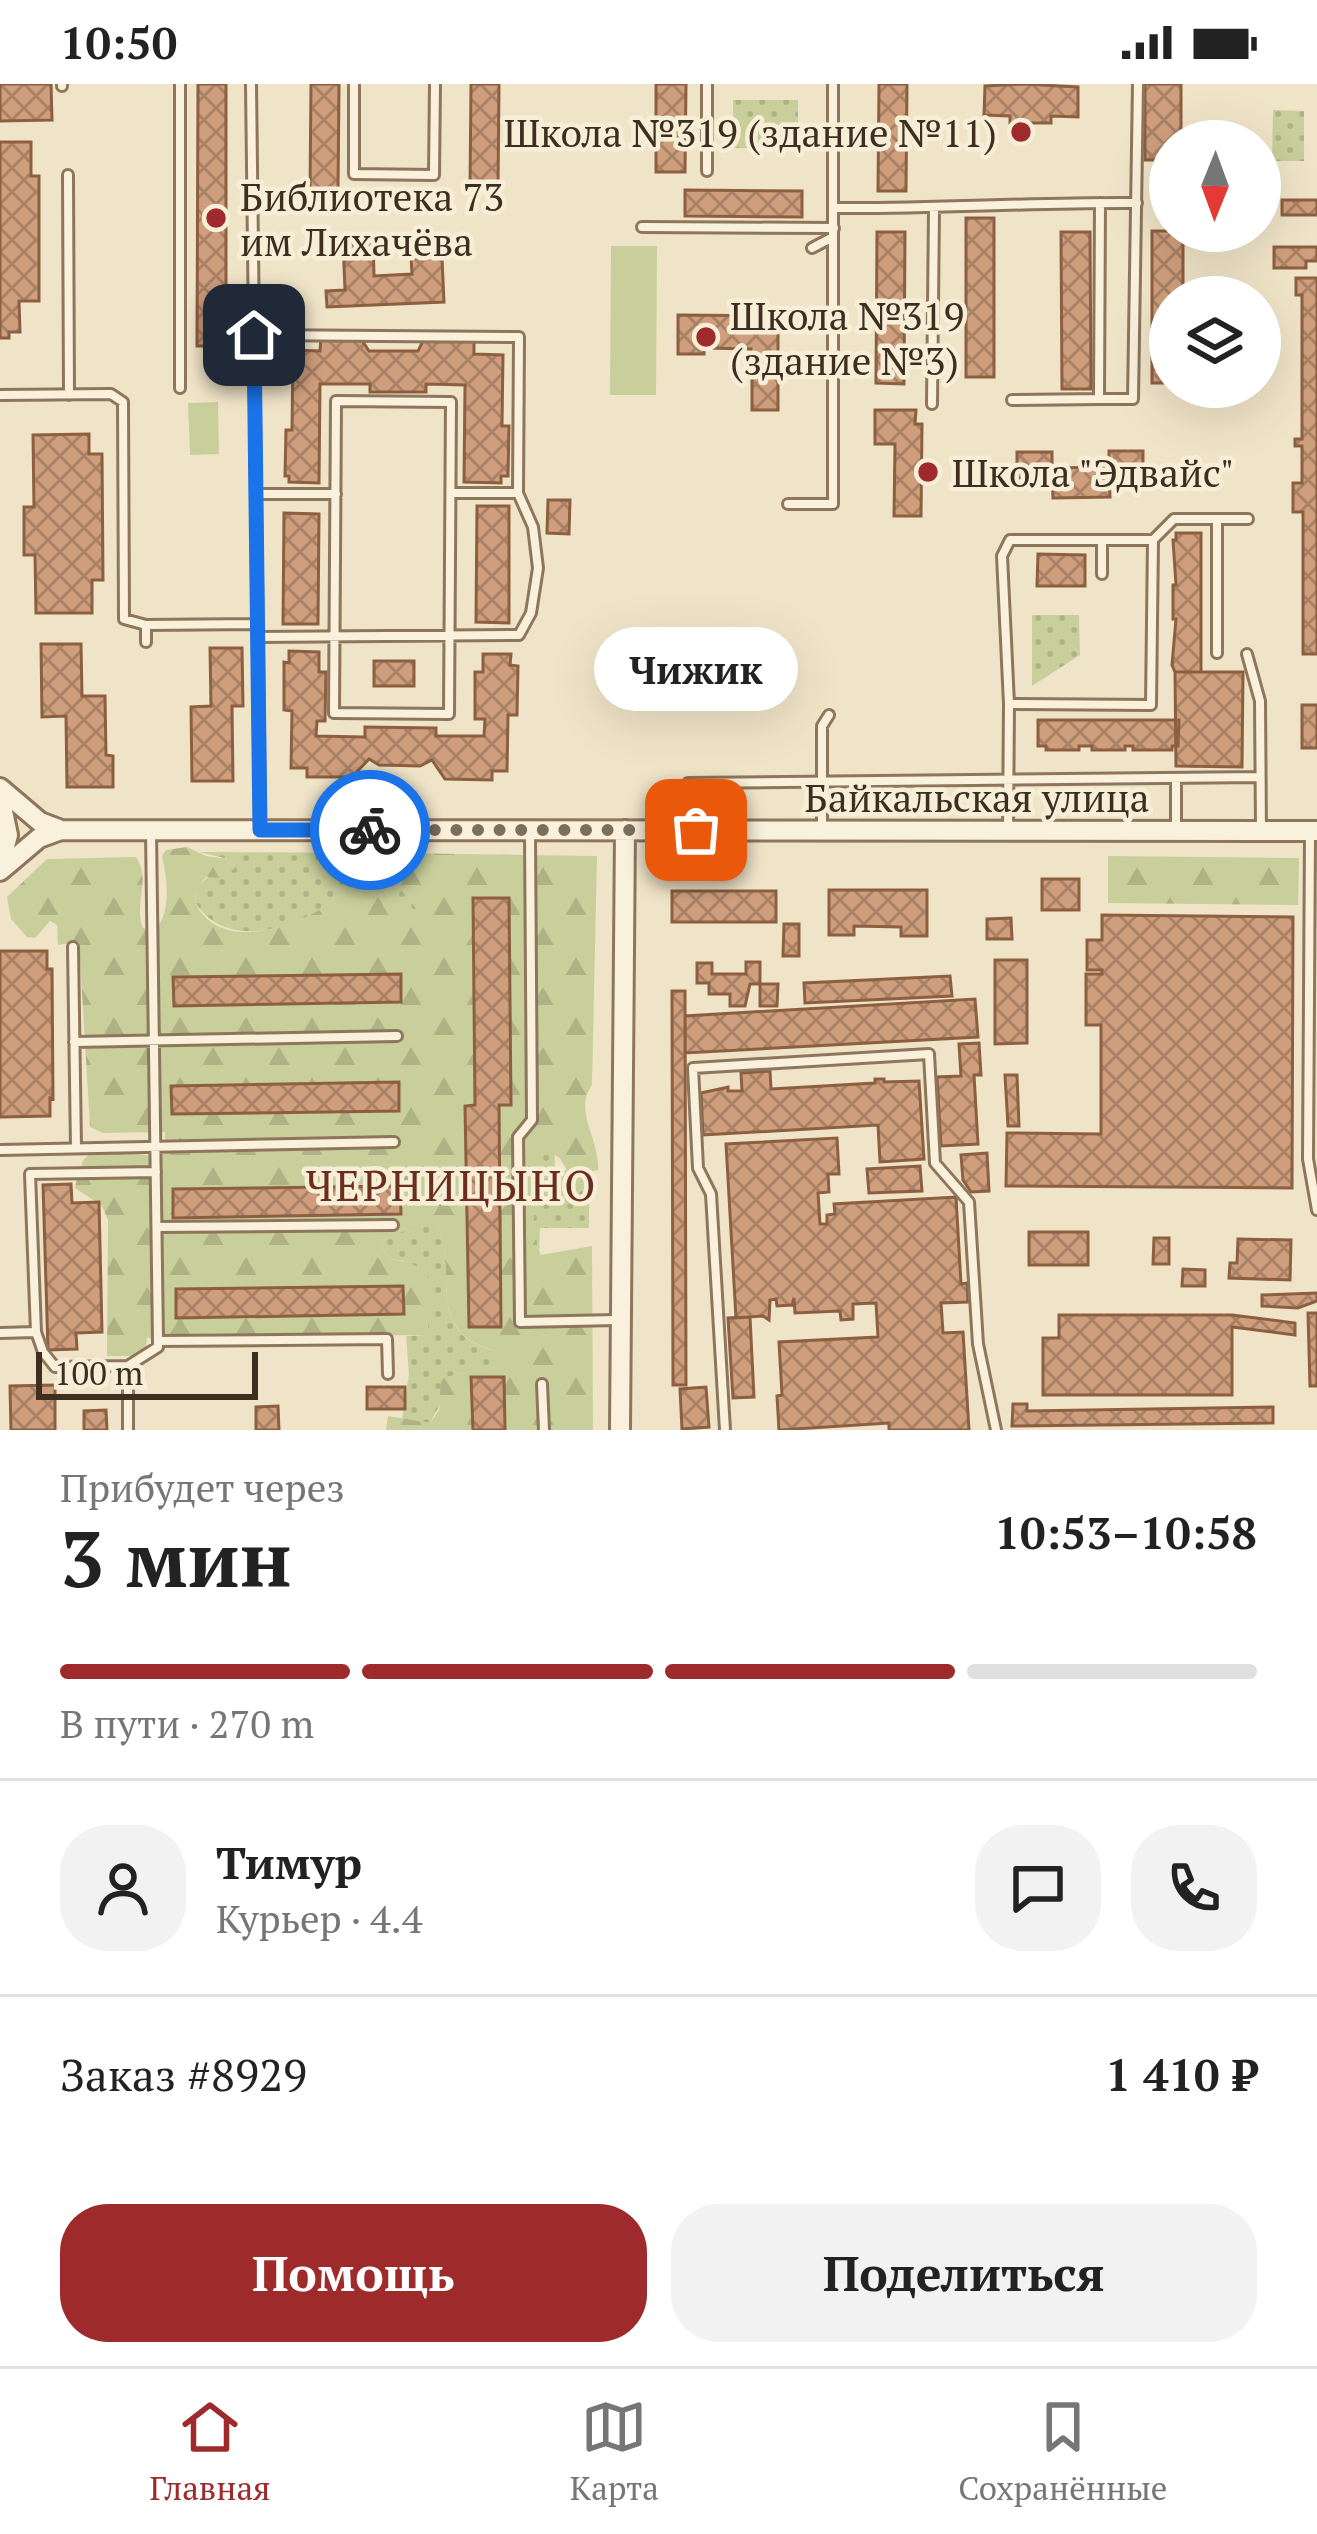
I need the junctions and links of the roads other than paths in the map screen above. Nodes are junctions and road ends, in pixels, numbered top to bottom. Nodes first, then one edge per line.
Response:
1 (180, 84) edge
2 (251, 84) edge
3 (354, 84) edge
4 (435, 84) edge
5 (707, 84) edge
6 (833, 84) edge
7 (1138, 84) edge
8 (707, 171) dead end
9 (68, 175) dead end
10 (1100, 203) junction
11 (1137, 203) junction
12 (834, 208) junction
13 (934, 209) junction
14 (642, 227) dead end
15 (834, 232) junction
16 (812, 248) dead end
17 (254, 335) junction
18 (180, 388) dead end
19 (0, 395) edge
20 (69, 395) junction
21 (1099, 399) junction
22 (1012, 400) dead end
23 (932, 404) dead end
24 (451, 493) junction
25 (518, 493) junction
26 (256, 494) junction
27 (335, 494) junction
28 (788, 504) dead end
29 (1217, 519) junction
30 (1248, 519) dead end
31 (1102, 540) junction
32 (1153, 540) junction
33 (1102, 574) dead end
34 (258, 624) junction
35 (146, 625) junction
36 (450, 635) junction
37 (335, 636) junction
38 (258, 637) junction
39 (146, 642) dead end
40 (1216, 653) dead end
41 (1247, 654) dead end
42 (1009, 704) junction
43 (830, 715) dead end
44 (1260, 777) junction
45 (1176, 778) junction
46 (1008, 780) junction
47 (822, 782) junction
48 (688, 783) dead end
49 (0, 788) edge
50 (247, 789) dead end
51 (260, 789) junction
52 (0, 797) edge
53 (61, 830) junction
54 (151, 830) junction
55 (260, 830) junction
56 (530, 830) junction
57 (625, 830) junction
58 (822, 830) junction
59 (1008, 831) junction
60 (1177, 831) junction
61 (1261, 831) junction
62 (1314, 831) edge
63 (0, 867) edge
64 (73, 947) dead end
65 (398, 1036) dead end
66 (155, 1040) junction
67 (74, 1042) junction
68 (394, 1142) dead end
69 (156, 1147) junction
70 (76, 1148) junction
71 (0, 1150) edge
72 (156, 1172) junction
73 (1317, 1210) edge
74 (393, 1225) dead end
75 (157, 1227) junction
76 (619, 1320) junction
77 (36, 1332) junction
78 (0, 1333) edge
79 (158, 1341) junction
80 (128, 1366) junction
81 (388, 1374) dead end
82 (542, 1384) dead end
83 (128, 1430) edge
84 (544, 1430) edge
85 (620, 1430) edge
86 (725, 1430) edge
87 (995, 1430) edge

1 - 18 lane
2 - 17 lane
3 - 4 lane
5 - 8 lane
6 - 12 lane
7 - 11 lane
9 - 20 lane
10 - 11 lane
10 - 13 lane
10 - 21 lane
11 - 21 lane
12 - 13 lane
12 - 15 lane
13 - 23 lane
14 - 15 lane
15 - 16 lane
15 - 28 lane
17 - 25 lane
17 - 26 lane
19 - 20 lane
20 - 35 lane
21 - 22 lane
24 - 25 lane
24 - 27 lane
24 - 36 lane
25 - 36 lane
26 - 27 lane
26 - 34 lane
27 - 37 lane
29 - 30 lane
29 - 32 lane
29 - 40 lane
31 - 32 lane
31 - 33 lane
31 - 42 lane
32 - 42 lane
34 - 35 lane
34 - 38 lane
35 - 39 lane
36 - 37 lane
36 - 37 lane
37 - 38 lane
38 - 51 lane
41 - 44 lane
42 - 46 lane
43 - 47 lane
44 - 45 lane
44 - 61 lane
45 - 46 lane
45 - 60 lane
46 - 47 lane
46 - 59 lane
47 - 48 lane
47 - 58 lane
49 - 53 street
50 - 51 lane
51 - 55 lane
52 - 63 street
53 - 54 street, Байкальская улица
53 - 63 street
54 - 55 street, Байкальская улица
54 - 66 lane
55 - 56 street, Байкальская улица
56 - 57 street, Байкальская улица
56 - 76 lane
57 - 58 street, Байкальская улица
57 - 76 street
58 - 59 street, Байкальская улица
59 - 60 street, Байкальская улица
60 - 61 street, Байкальская улица
61 - 62 street, Байкальская улица
62 - 73 lane
64 - 67 lane
65 - 66 lane
66 - 67 lane
66 - 69 lane
67 - 70 lane
68 - 69 lane
69 - 70 lane
69 - 72 lane
70 - 71 lane
72 - 75 lane
72 - 77 lane
74 - 75 lane
75 - 79 lane
76 - 85 street
77 - 78 lane
77 - 80 lane
79 - 80 lane
79 - 81 lane
80 - 83 lane
82 - 84 lane
86 - 87 lane

